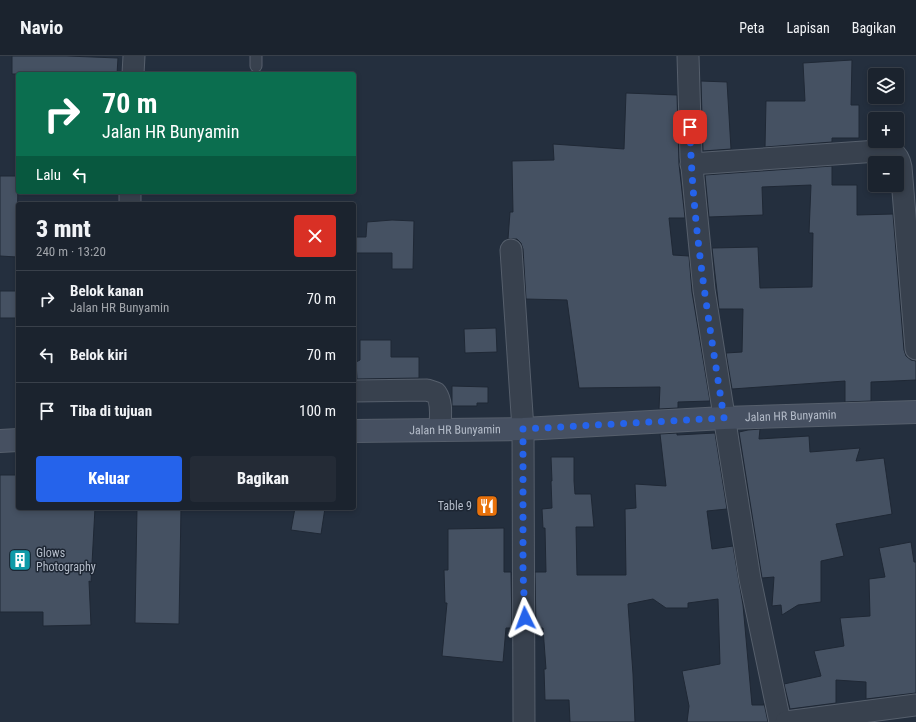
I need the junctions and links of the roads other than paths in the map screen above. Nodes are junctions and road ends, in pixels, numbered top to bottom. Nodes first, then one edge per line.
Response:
1 (134, 56) edge
2 (688, 56) edge
3 (133, 72) edge
4 (692, 164) junction
5 (511, 250) dead end
6 (916, 349) edge
7 (356, 391) edge
8 (916, 412) edge
9 (724, 418) junction
10 (523, 429) junction
11 (440, 430) junction
12 (356, 431) edge
13 (0, 440) edge
14 (16, 440) edge
15 (916, 706) edge
16 (524, 722) edge
17 (780, 722) edge
18 (786, 722) edge

1 - 3 street
2 - 4 street
4 - 6 street
4 - 9 street
5 - 10 street
7 - 11 street
8 - 9 main road, Jalan HR Bunyamin
9 - 10 main road, Jalan HR Bunyamin
9 - 17 street
10 - 11 main road, Jalan HR Bunyamin
10 - 16 street
11 - 12 main road, Jalan HR Bunyamin
13 - 14 main road
15 - 18 street

